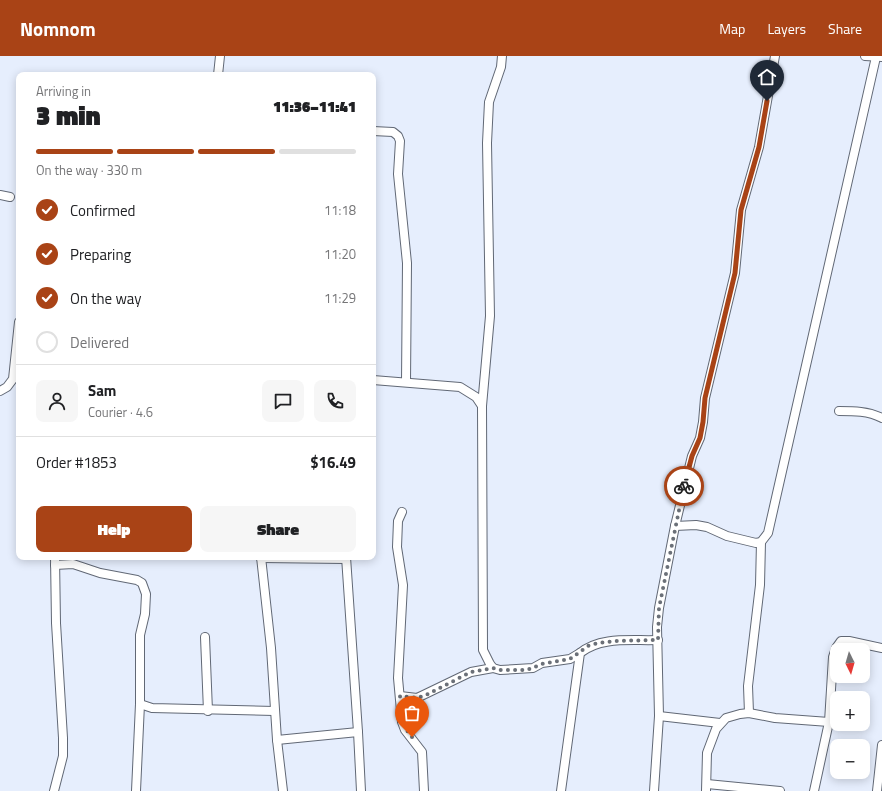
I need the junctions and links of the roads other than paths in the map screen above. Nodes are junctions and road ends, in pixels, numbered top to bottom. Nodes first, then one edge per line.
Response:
1 (220, 56) edge
2 (502, 56) edge
3 (775, 56) edge
4 (865, 56) edge
5 (879, 57) edge
6 (218, 72) edge
7 (376, 132) edge
8 (0, 195) edge
9 (10, 197) dead end
10 (16, 350) edge
11 (376, 380) edge
12 (406, 382) junction
13 (0, 391) edge
14 (482, 406) junction
15 (839, 411) dead end
16 (882, 418) edge
17 (402, 512) dead end
18 (675, 526) junction
19 (761, 542) junction
20 (261, 560) edge
21 (346, 560) edge
22 (55, 561) edge
23 (205, 637) dead end
24 (658, 640) junction
25 (882, 648) edge
26 (580, 653) junction
27 (493, 668) junction
28 (400, 696) junction
29 (140, 704) junction
30 (208, 711) junction
31 (274, 711) junction
32 (749, 713) junction
33 (659, 716) junction
34 (829, 722) junction
35 (720, 723) junction
36 (358, 732) junction
37 (277, 740) junction
38 (882, 745) edge
39 (881, 768) edge
40 (707, 787) edge
41 (54, 791) edge
42 (136, 791) edge
43 (283, 791) edge
44 (361, 791) edge
45 (424, 791) edge
46 (561, 791) edge
47 (654, 791) edge
48 (780, 791) edge
49 (814, 791) edge
50 (877, 791) edge

1 - 6 street
2 - 14 street
3 - 18 street
4 - 5 street
5 - 19 street
7 - 12 street
8 - 9 street
10 - 13 street
11 - 12 street
12 - 14 street
14 - 27 street
15 - 16 street
17 - 28 street
18 - 19 street
18 - 24 street
19 - 32 street
20 - 31 street
21 - 36 street
22 - 29 street
22 - 41 street
23 - 30 street
24 - 26 street
24 - 33 street
25 - 34 street
26 - 27 street
26 - 46 street
27 - 28 street
28 - 45 street
29 - 30 street
29 - 42 street
30 - 31 street
31 - 37 street
32 - 34 street
32 - 35 street
33 - 35 street
33 - 47 street
34 - 49 street
35 - 40 street
36 - 37 street
36 - 44 street
37 - 43 street
38 - 39 street
39 - 50 street
40 - 48 street

